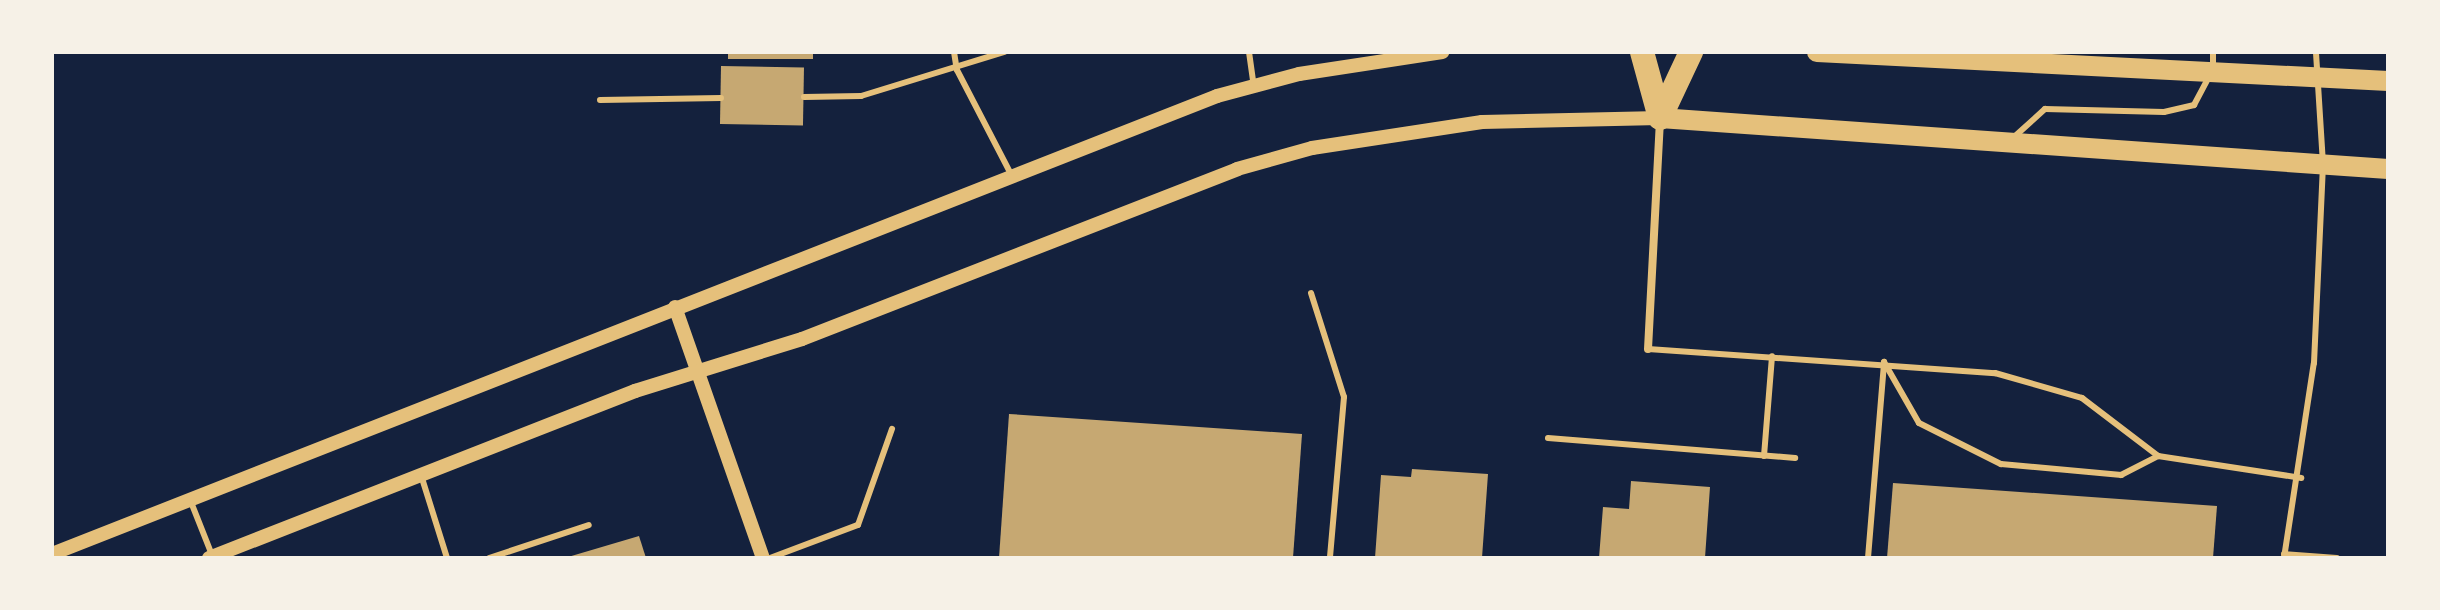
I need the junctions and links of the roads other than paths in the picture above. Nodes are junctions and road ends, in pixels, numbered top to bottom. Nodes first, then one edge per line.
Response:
1 (954, 52) edge
2 (1004, 52) edge
3 (1249, 52) edge
4 (1442, 52) edge
5 (1642, 52) edge
6 (1691, 52) edge
7 (1817, 52) edge
8 (2316, 52) edge
9 (1386, 55) edge
10 (2213, 61) edge
11 (957, 70) junction
12 (2317, 77) junction
13 (2388, 81) edge
14 (1254, 86) junction
15 (804, 97) dead end
16 (721, 98) dead end
17 (600, 100) dead end
18 (1660, 118) junction
19 (2011, 140) junction
20 (2323, 164) junction
21 (2388, 169) edge
22 (1011, 174) junction
23 (1311, 293) dead end
24 (675, 307) junction
25 (1648, 349) joint
26 (1772, 356) junction
27 (1884, 362) junction
28 (698, 372) junction
29 (892, 429) dead end
30 (1548, 438) dead end
31 (1764, 456) junction
32 (2158, 456) junction
33 (1795, 458) dead end
34 (421, 475) junction
35 (2301, 478) junction
36 (190, 500) junction
37 (589, 525) dead end
38 (52, 554) edge
39 (2284, 556) edge
40 (211, 558) edge
41 (447, 558) edge
42 (489, 558) edge
43 (763, 558) edge
44 (770, 558) edge
45 (1330, 558) edge
46 (1868, 558) edge
47 (2337, 558) edge

1 - 11 lane
2 - 11 lane
3 - 14 lane
4 - 9 street
5 - 18 highway
6 - 18 highway
7 - 10 main road
8 - 12 lane
9 - 14 street
10 - 12 main road
10 - 19 lane
11 - 15 lane
11 - 22 lane
12 - 13 main road
12 - 20 lane
14 - 22 street
16 - 17 lane
18 - 19 main road
18 - 25 street
18 - 28 street
19 - 20 main road
20 - 21 main road
20 - 35 lane
22 - 24 street
23 - 45 lane
24 - 28 street
24 - 36 street
25 - 26 lane
26 - 27 lane
26 - 31 lane
27 - 32 lane
27 - 32 lane
27 - 46 lane
28 - 34 street
28 - 43 street
29 - 44 lane
30 - 31 lane
31 - 33 lane
32 - 35 lane
34 - 40 street
34 - 41 lane
35 - 39 lane
36 - 38 street
36 - 40 lane
37 - 42 lane
39 - 47 lane

